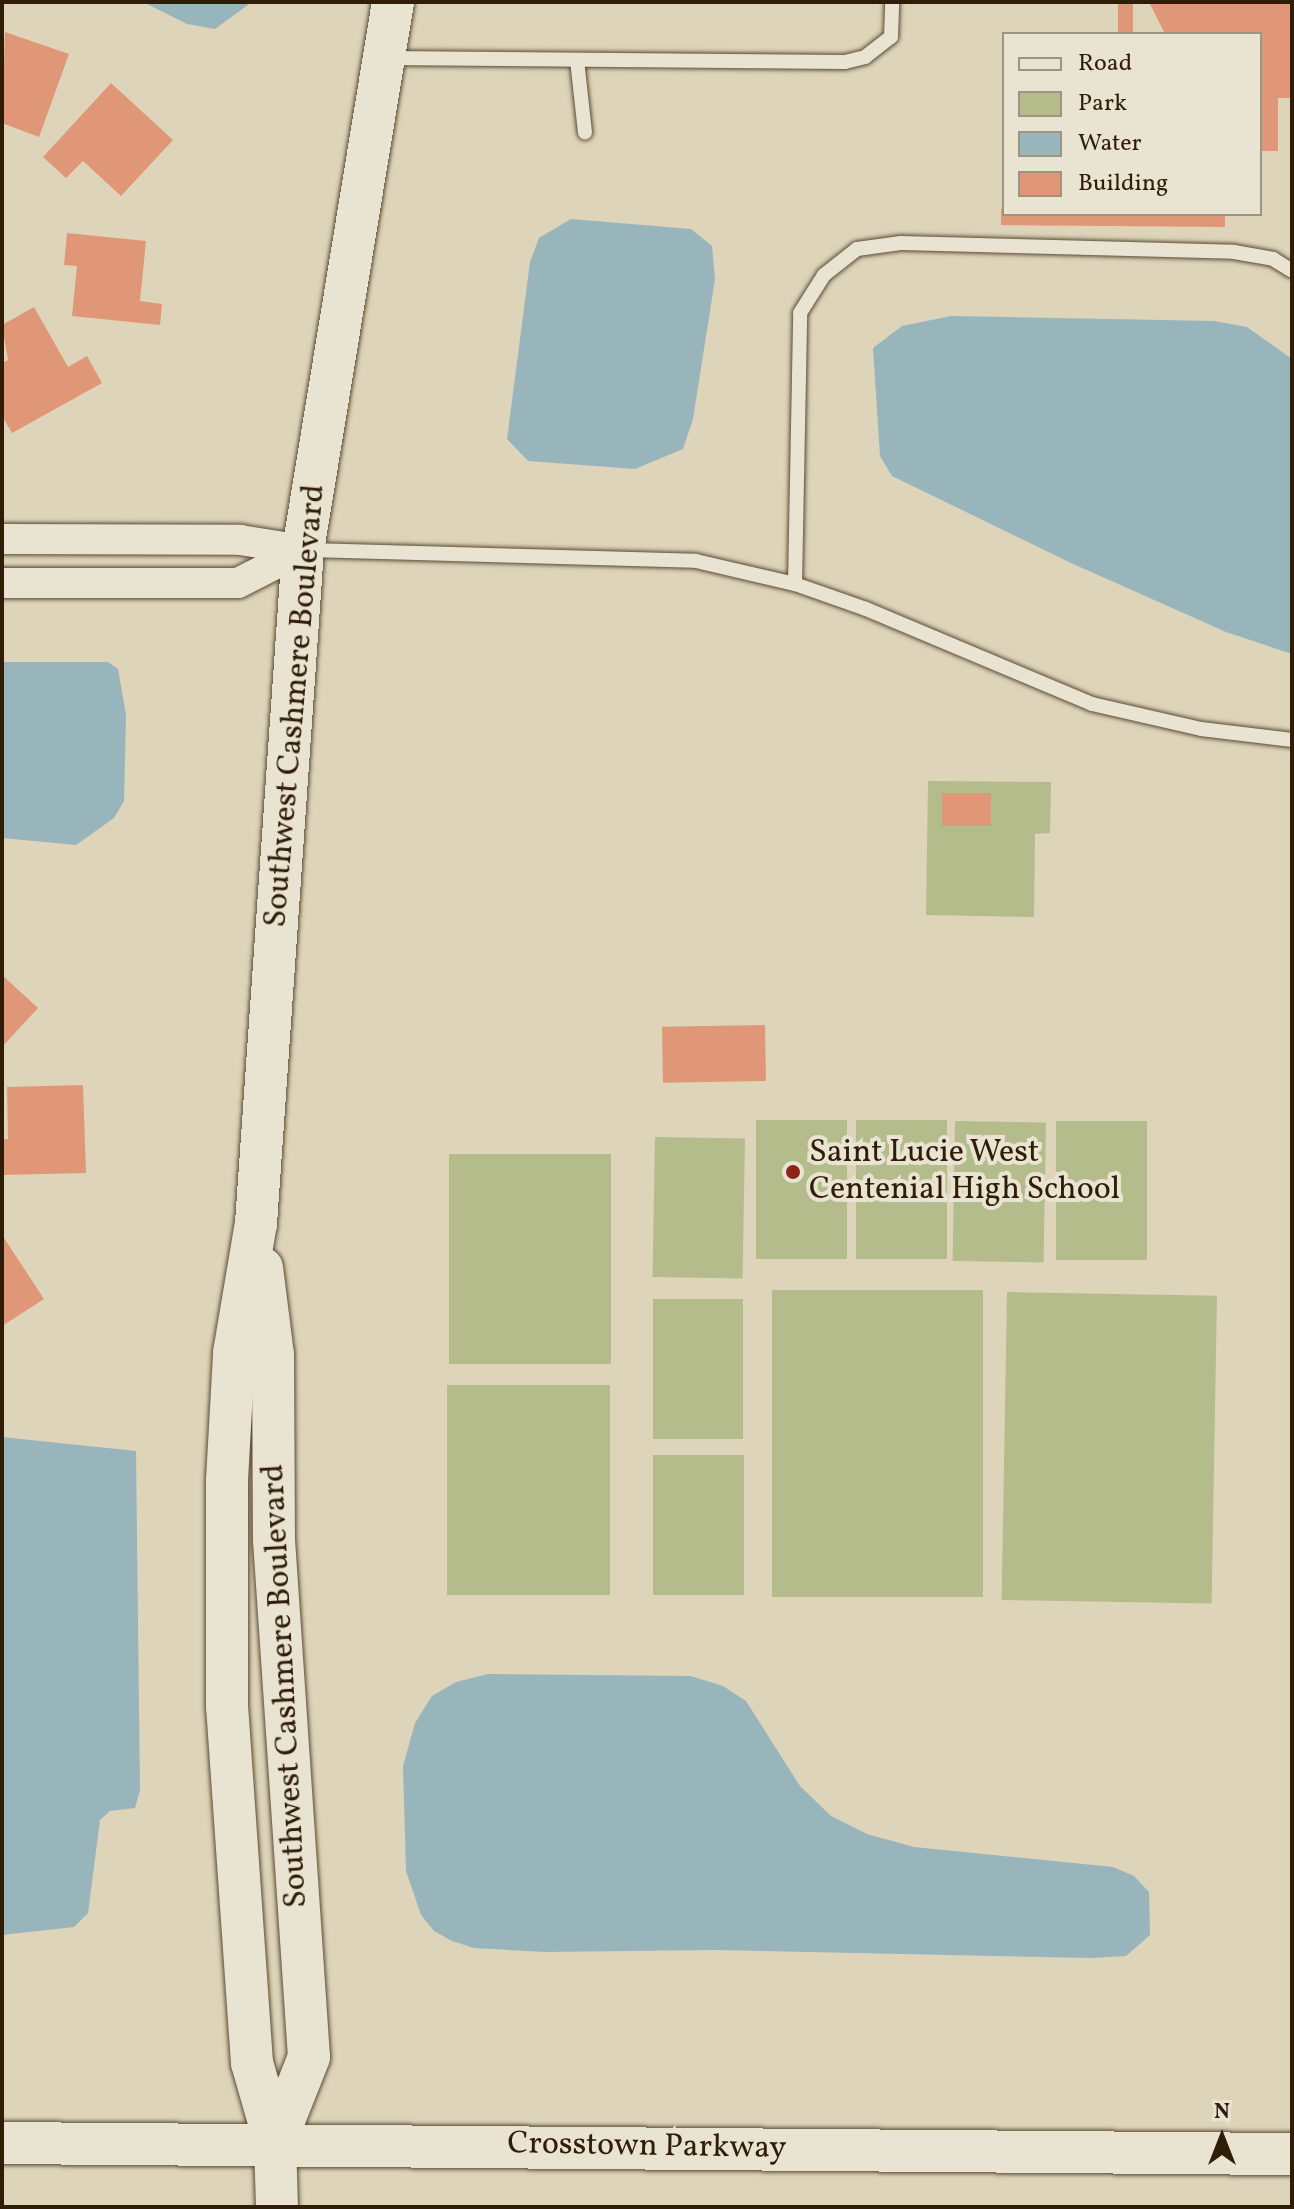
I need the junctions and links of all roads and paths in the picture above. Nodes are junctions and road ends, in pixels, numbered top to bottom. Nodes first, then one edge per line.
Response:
1 (393, 2) edge
2 (892, 2) edge
3 (386, 58) junction
4 (577, 60) junction
5 (585, 133) dead end
6 (1292, 271) edge
7 (2, 539) edge
8 (303, 550) junction
9 (2, 583) edge
10 (795, 584) junction
11 (1292, 740) edge
12 (256, 1223) junction
13 (2, 2143) edge
14 (275, 2143) junction
15 (1292, 2154) edge
16 (277, 2207) edge

1 - 3 street, Southwest Cashmere Boulevard
2 - 4 lane
3 - 4 lane
3 - 8 street, Southwest Cashmere Boulevard
4 - 5 lane
6 - 10 lane
7 - 8 street
8 - 9 street
8 - 10 lane
8 - 12 street, Southwest Cashmere Boulevard
10 - 11 lane
12 - 14 street, Southwest Cashmere Boulevard
12 - 14 street, Southwest Cashmere Boulevard
13 - 14 street, Crosstown Parkway
14 - 15 street, Crosstown Parkway
14 - 16 street, Southwest Cashmere Boulevard

